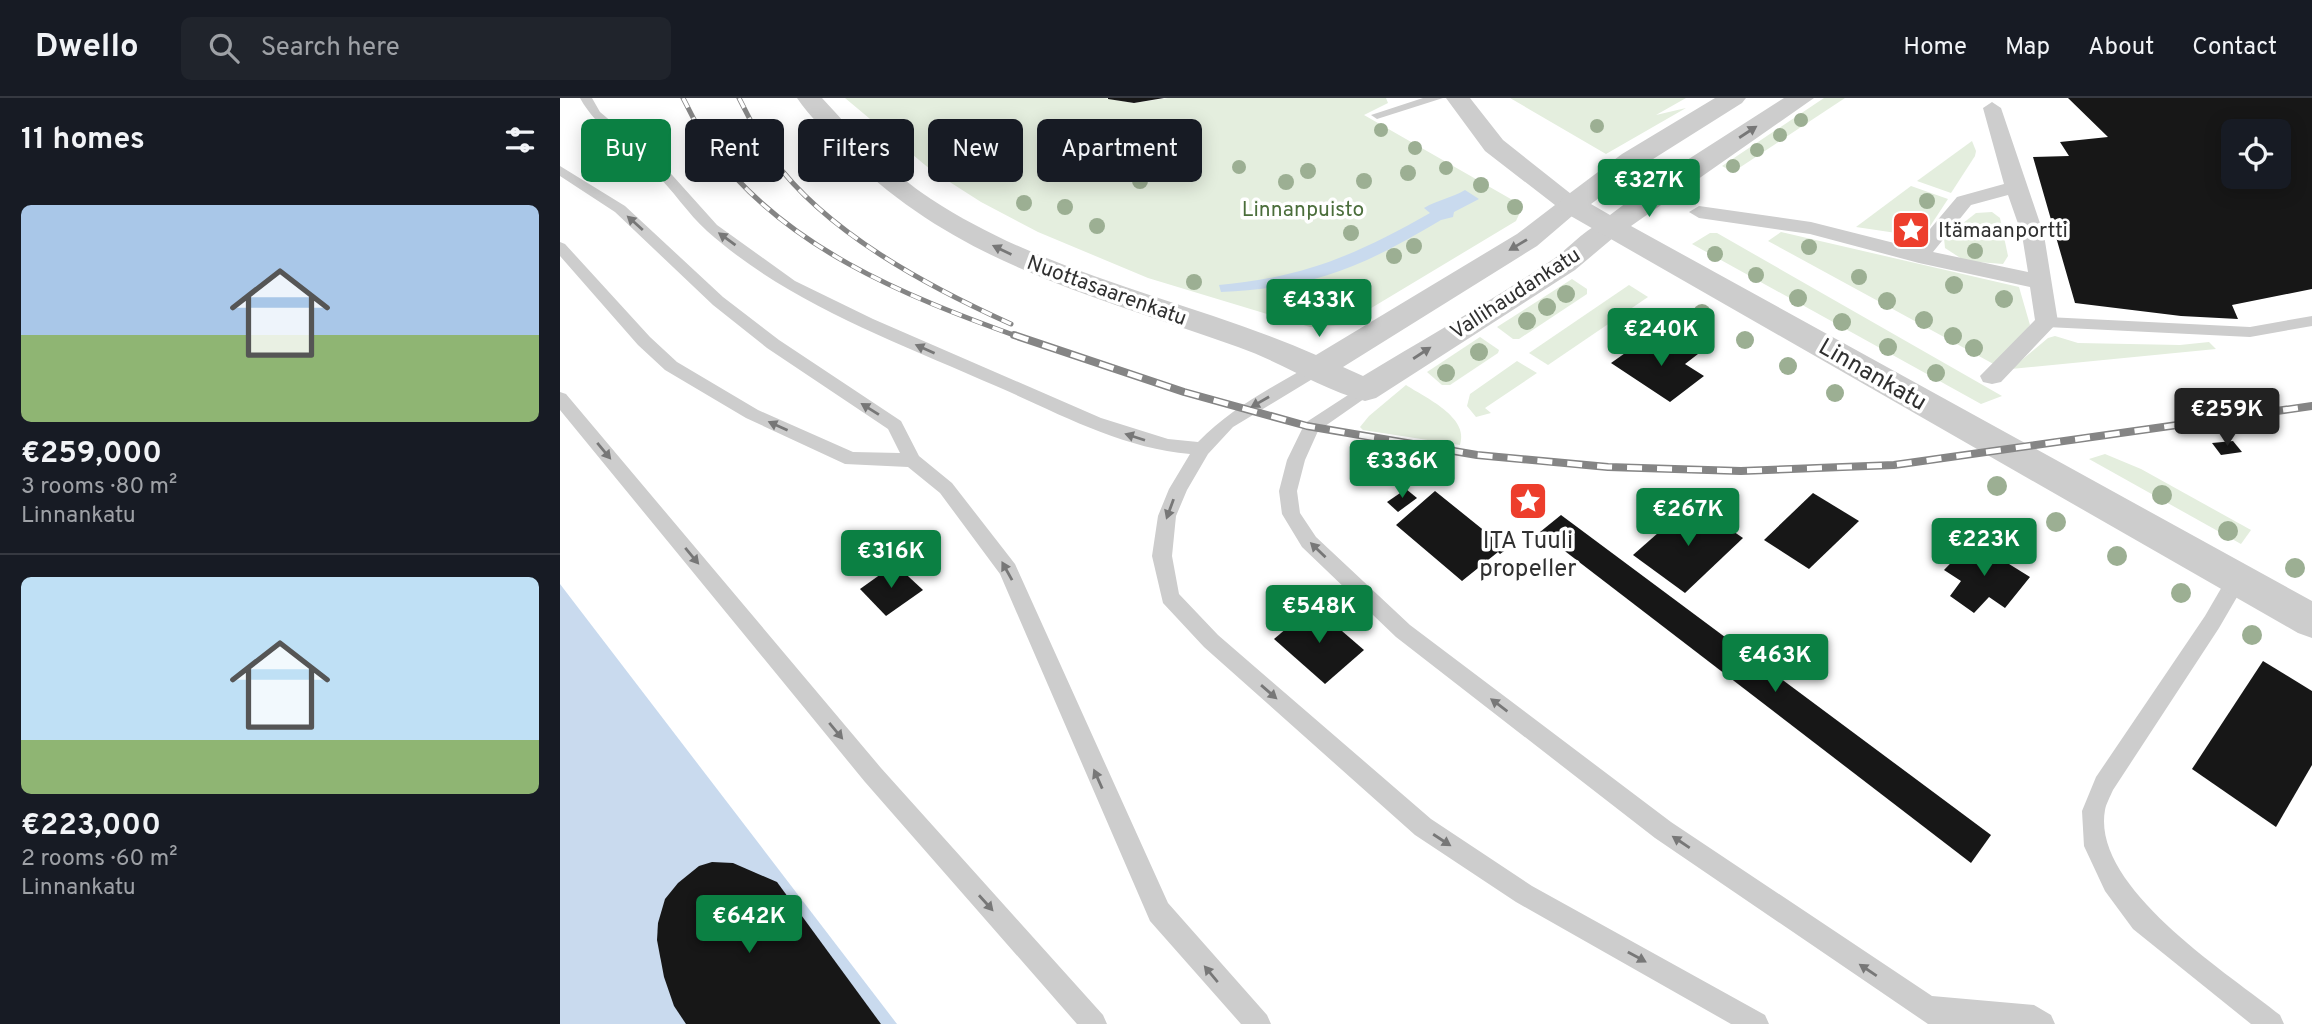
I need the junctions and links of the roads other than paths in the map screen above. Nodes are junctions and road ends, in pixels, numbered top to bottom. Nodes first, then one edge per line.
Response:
1 (586, 98) edge
2 (809, 98) edge
3 (1437, 98) edge
4 (1458, 98) edge
5 (1733, 98) edge
6 (1801, 98) edge
7 (1992, 108) dead end
8 (1377, 115) dead end
9 (560, 170) edge
10 (2015, 187) junction
11 (1572, 205) junction
12 (1699, 212) dead end
13 (1612, 227) junction
14 (560, 247) edge
15 (1919, 256) junction
16 (2042, 282) junction
17 (2312, 321) edge
18 (2046, 322) junction
19 (1318, 368) junction
20 (1992, 376) dead end
21 (1365, 390) junction
22 (560, 398) edge
23 (1202, 449) junction
24 (912, 460) junction
25 (2237, 579) junction
26 (2312, 621) edge
27 (1930, 1016) edge
28 (1094, 1024) edge
29 (1258, 1024) edge
30 (1756, 1024) edge
31 (1951, 1024) edge
32 (2042, 1024) edge
33 (2272, 1024) edge

23 -> 1 lane
19 -> 2 street, Nuottasaarenkatu
3 - 8 lane
4 - 11 street, Linnankatu
5 - 11 street, Vallihaudankatu
13 -> 6 street, Vallihaudankatu
7 - 10 street
24 -> 9 lane
10 - 15 street
10 - 16 street
11 - 13 street, Linnankatu
11 -> 19 street, Vallihaudankatu
12 - 15 street
21 -> 13 street, Vallihaudankatu
13 - 25 street, Linnankatu
24 -> 14 lane
15 - 16 street
16 - 18 street
17 - 18 lane
18 - 20 street
19 - 21 street, Nuottasaarenkatu
19 -> 23 lane
27 -> 21 lane
22 -> 28 lane
23 -> 30 lane
29 -> 24 lane
25 - 26 street, Linnankatu
25 - 33 lane
27 - 31 lane
27 - 32 lane

